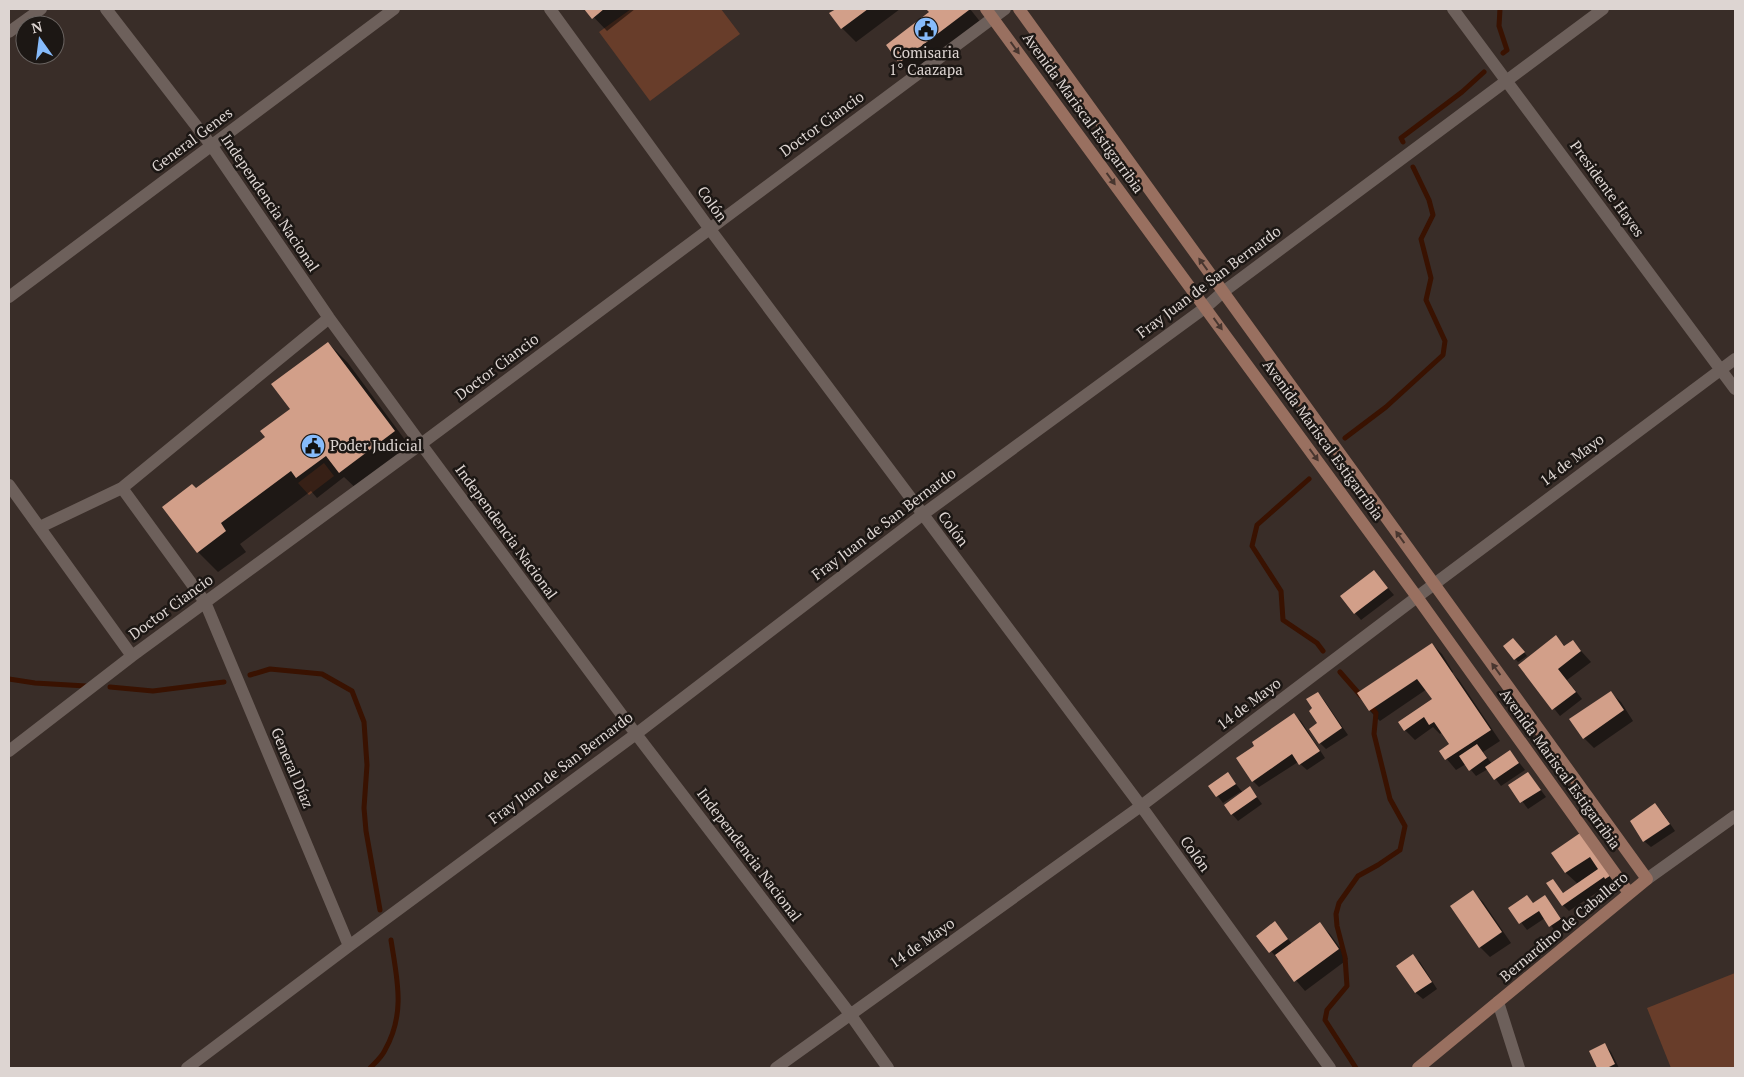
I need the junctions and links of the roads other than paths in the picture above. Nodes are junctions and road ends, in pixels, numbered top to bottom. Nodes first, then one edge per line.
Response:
1 (41, 9) edge
2 (106, 9) edge
3 (394, 9) edge
4 (550, 9) edge
5 (1005, 9) edge
6 (1019, 9) edge
7 (1453, 9) edge
8 (1603, 9) edge
9 (989, 13) edge
10 (9, 32) edge
11 (1508, 81) junction
12 (211, 145) junction
13 (709, 228) junction
14 (1223, 292) junction
15 (9, 297) edge
16 (1206, 307) junction
17 (329, 318) junction
18 (1735, 359) edge
19 (1720, 370) junction
20 (1735, 390) edge
21 (422, 444) junction
22 (9, 485) edge
23 (122, 488) junction
24 (922, 514) junction
25 (40, 527) junction
26 (1434, 584) junction
27 (1417, 597) junction
28 (205, 602) junction
29 (132, 656) junction
30 (636, 734) junction
31 (9, 751) edge
32 (1141, 806) junction
33 (1735, 816) edge
34 (1647, 879) junction
35 (1629, 893) junction
36 (349, 946) junction
37 (1498, 1002) junction
38 (850, 1014) junction
39 (187, 1068) edge
40 (776, 1068) edge
41 (888, 1068) edge
42 (1330, 1068) edge
43 (1418, 1068) edge
44 (1519, 1068) edge

1 - 10 street
2 - 12 street, Independencia Nacional
3 - 12 street, General Genes
4 - 13 street, Colón
5 - 9 street, Doctor Ciancio
14 -> 6 main road, Avenida Mariscal Estigarribia
7 - 11 street, Presidente Hayes
8 - 11 street, Fray Juan de San Bernardo
9 - 13 street, Doctor Ciancio
9 -> 16 main road, Avenida Mariscal Estigarribia
11 - 14 street, Fray Juan de San Bernardo
11 - 19 street, Presidente Hayes
12 - 15 street, General Genes
12 - 17 street, Independencia Nacional
13 - 21 street, Doctor Ciancio
13 - 24 street, Colón
14 - 16 street, Fray Juan de San Bernardo
26 -> 14 main road, Avenida Mariscal Estigarribia
16 - 24 street, Fray Juan de San Bernardo
16 -> 27 main road, Avenida Mariscal Estigarribia
17 - 21 street, Independencia Nacional
17 - 23 street
18 - 19 street, 14 de Mayo
19 - 20 street, Presidente Hayes
19 - 26 street, 14 de Mayo
21 - 28 street, Doctor Ciancio
21 - 30 street, Independencia Nacional
22 - 25 street
23 - 25 street
23 - 28 street, General Díaz
24 - 30 street, Fray Juan de San Bernardo
24 - 32 street, Colón
25 - 29 street
26 - 27 street, 14 de Mayo
34 -> 26 main road, Avenida Mariscal Estigarribia
27 - 32 street, 14 de Mayo
27 - 35 main road, Avenida Mariscal Estigarribia
28 - 29 street, Doctor Ciancio
28 - 36 street, General Díaz
29 - 31 street, Doctor Ciancio
30 - 36 street, Fray Juan de San Bernardo
30 - 38 street, Independencia Nacional
32 - 38 street, 14 de Mayo
32 - 42 street, Colón
33 - 34 street, Bernardino de Caballero
34 - 35 main road, Bernardino de Caballero
35 - 37 main road, Bernardino de Caballero
36 - 39 street, Fray Juan de San Bernardo
37 - 43 main road, Bernardino de Caballero
37 - 44 street
38 - 40 street, 14 de Mayo
38 - 41 street, Independencia Nacional

